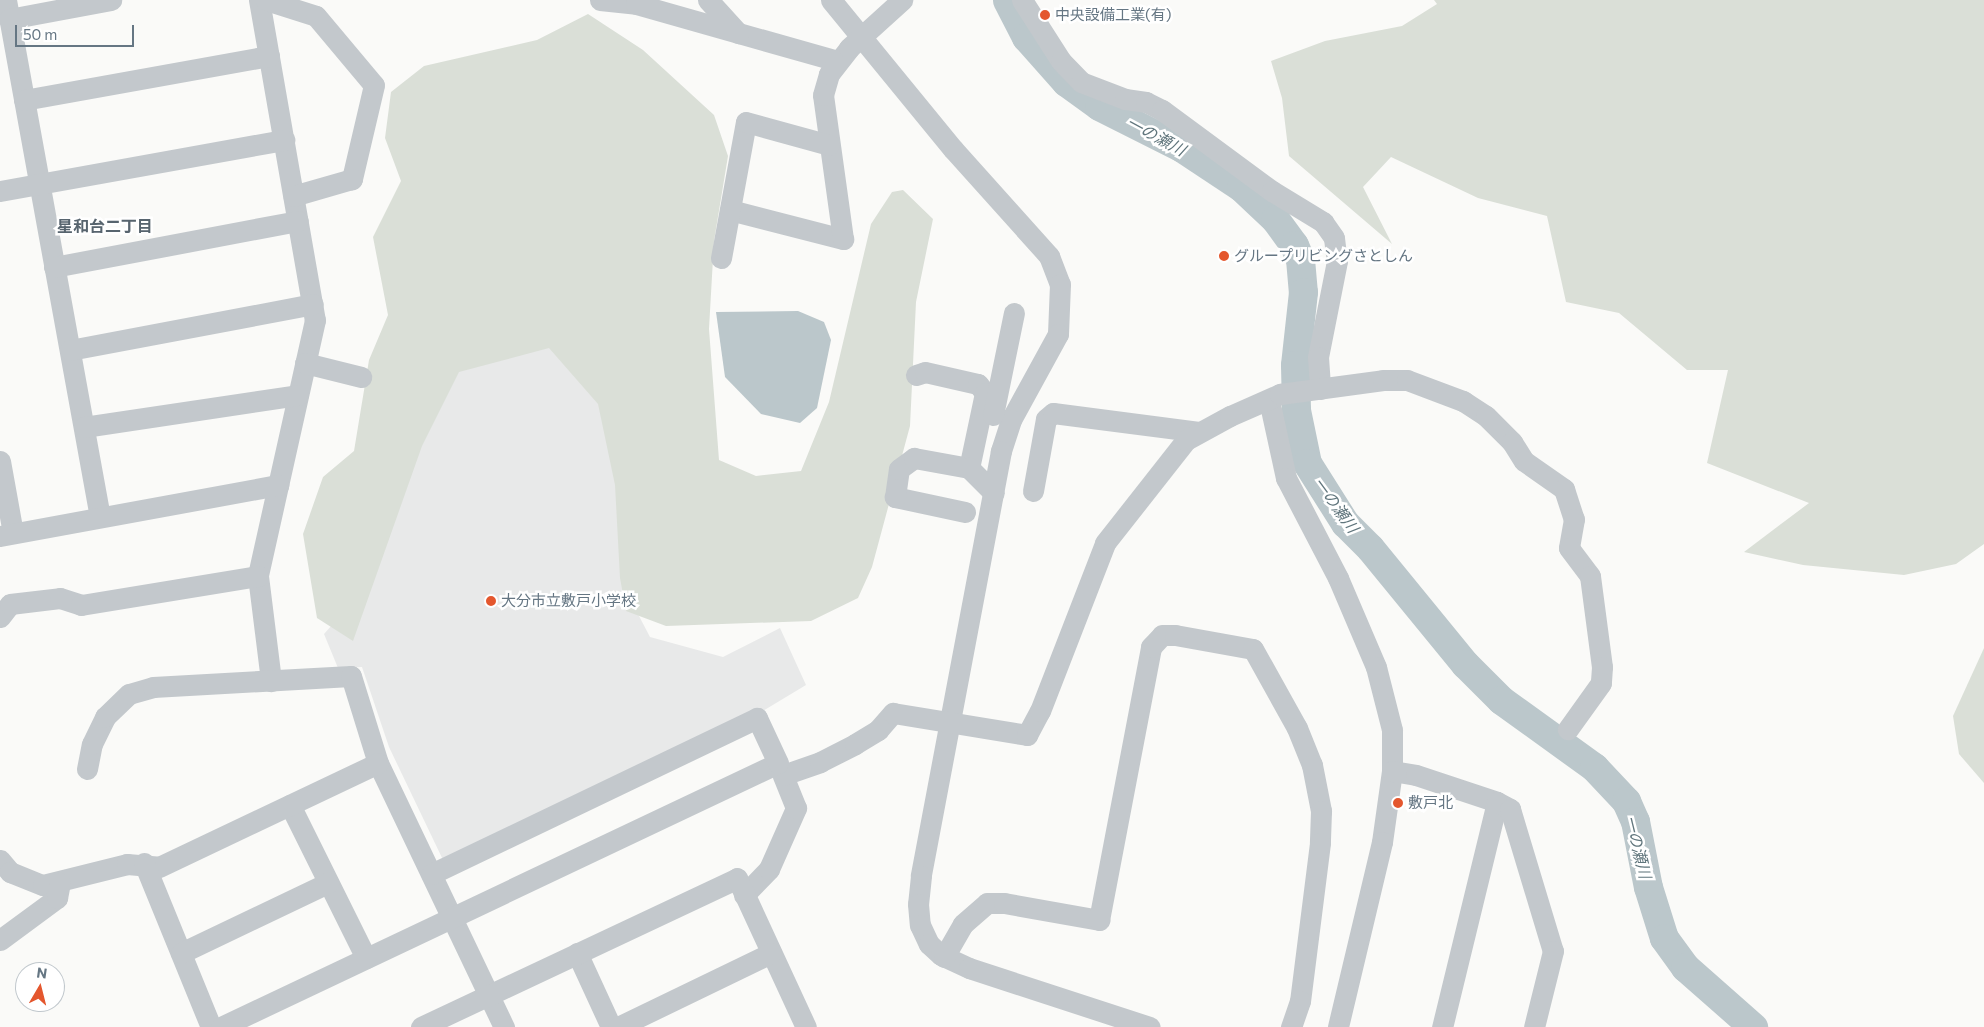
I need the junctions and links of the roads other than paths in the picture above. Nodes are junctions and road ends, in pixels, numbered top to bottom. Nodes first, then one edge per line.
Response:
1 (111, 0) edge
2 (259, 0) edge
3 (266, 0) edge
4 (600, 0) edge
5 (708, 0) edge
6 (831, 0) edge
7 (902, 0) edge
8 (1022, 0) edge
9 (7, 9) edge
10 (738, 33) junction
11 (863, 35) junction
12 (269, 56) junction
13 (838, 60) junction
14 (24, 100) junction
15 (284, 140) junction
16 (830, 145) junction
17 (39, 184) junction
18 (0, 190) edge
19 (294, 196) junction
20 (730, 210) junction
21 (298, 222) junction
22 (721, 258) dead end
23 (54, 267) junction
24 (313, 304) junction
25 (1014, 313) dead end
26 (70, 350) junction
27 (305, 363) junction
28 (916, 375) dead end
29 (360, 376) dead end
30 (1316, 390) junction
31 (298, 396) junction
32 (1275, 397) junction
33 (84, 427) junction
34 (1199, 432) junction
35 (1004, 443) junction
36 (0, 461) edge
37 (969, 468) junction
38 (278, 485) junction
39 (1033, 491) dead end
40 (994, 493) junction
41 (965, 512) dead end
42 (100, 518) junction
43 (7, 534) edge
44 (258, 576) junction
45 (0, 617) edge
46 (271, 681) junction
47 (949, 721) junction
48 (1568, 729) dead end
49 (378, 764) junction
50 (87, 769) dead end
51 (1392, 771) junction
52 (1497, 802) junction
53 (290, 805) junction
54 (0, 860) edge
55 (144, 863) junction
56 (431, 874) junction
57 (60, 883) junction
58 (328, 883) junction
59 (744, 895) junction
60 (452, 918) junction
61 (21, 922) junction
62 (0, 927) edge
63 (0, 940) edge
64 (180, 953) junction
65 (577, 953) junction
66 (771, 953) junction
67 (944, 957) junction
68 (366, 958) junction
69 (489, 995) junction
70 (212, 1027) edge
71 (221, 1027) edge
72 (420, 1027) edge
73 (504, 1027) edge
74 (610, 1027) edge
75 (618, 1027) edge
76 (806, 1027) edge
77 (1150, 1027) edge
78 (1291, 1027) edge
79 (1338, 1027) edge
80 (1442, 1027) edge
81 (1534, 1027) edge

1 - 9 street
2 - 12 street
3 - 19 street
4 - 10 street
5 - 10 street
6 - 11 street
7 - 11 street
8 - 30 street
9 - 14 street
10 - 13 street
11 - 13 street
11 - 35 street
12 - 14 street
12 - 15 street
13 - 16 street
14 - 17 street
15 - 17 street
15 - 19 street
16 - 20 street
16 - 20 street
17 - 18 street
17 - 23 street
19 - 21 street
20 - 22 street
21 - 23 street
21 - 24 street
23 - 26 street
24 - 26 street
24 - 27 street
25 - 35 street
26 - 33 street
27 - 29 street
27 - 31 street
28 - 37 street
30 - 32 street
30 - 48 street
31 - 33 street
31 - 38 street
32 - 34 street
32 - 51 street
33 - 42 street
34 - 39 street
34 - 47 street
35 - 40 street
36 - 43 street
37 - 40 street
37 - 41 street
38 - 42 street
38 - 44 street
40 - 47 street
42 - 43 street
44 - 45 street
44 - 46 street
46 - 49 street
46 - 50 street
47 - 59 street
47 - 67 street
49 - 53 street
49 - 56 street
51 - 52 street
51 - 79 street
52 - 80 street
52 - 81 street
53 - 55 street
53 - 58 street
54 - 57 street
55 - 57 street
55 - 64 street
56 - 60 street
56 - 60 street
57 - 61 street
58 - 64 street
58 - 68 street
59 - 65 street
59 - 66 street
60 - 68 street
60 - 69 street
61 - 62 street
61 - 63 street
64 - 70 street
65 - 69 street
65 - 74 street
66 - 75 street
66 - 76 street
67 - 77 street
67 - 78 street
68 - 71 street
69 - 72 street
69 - 73 street

